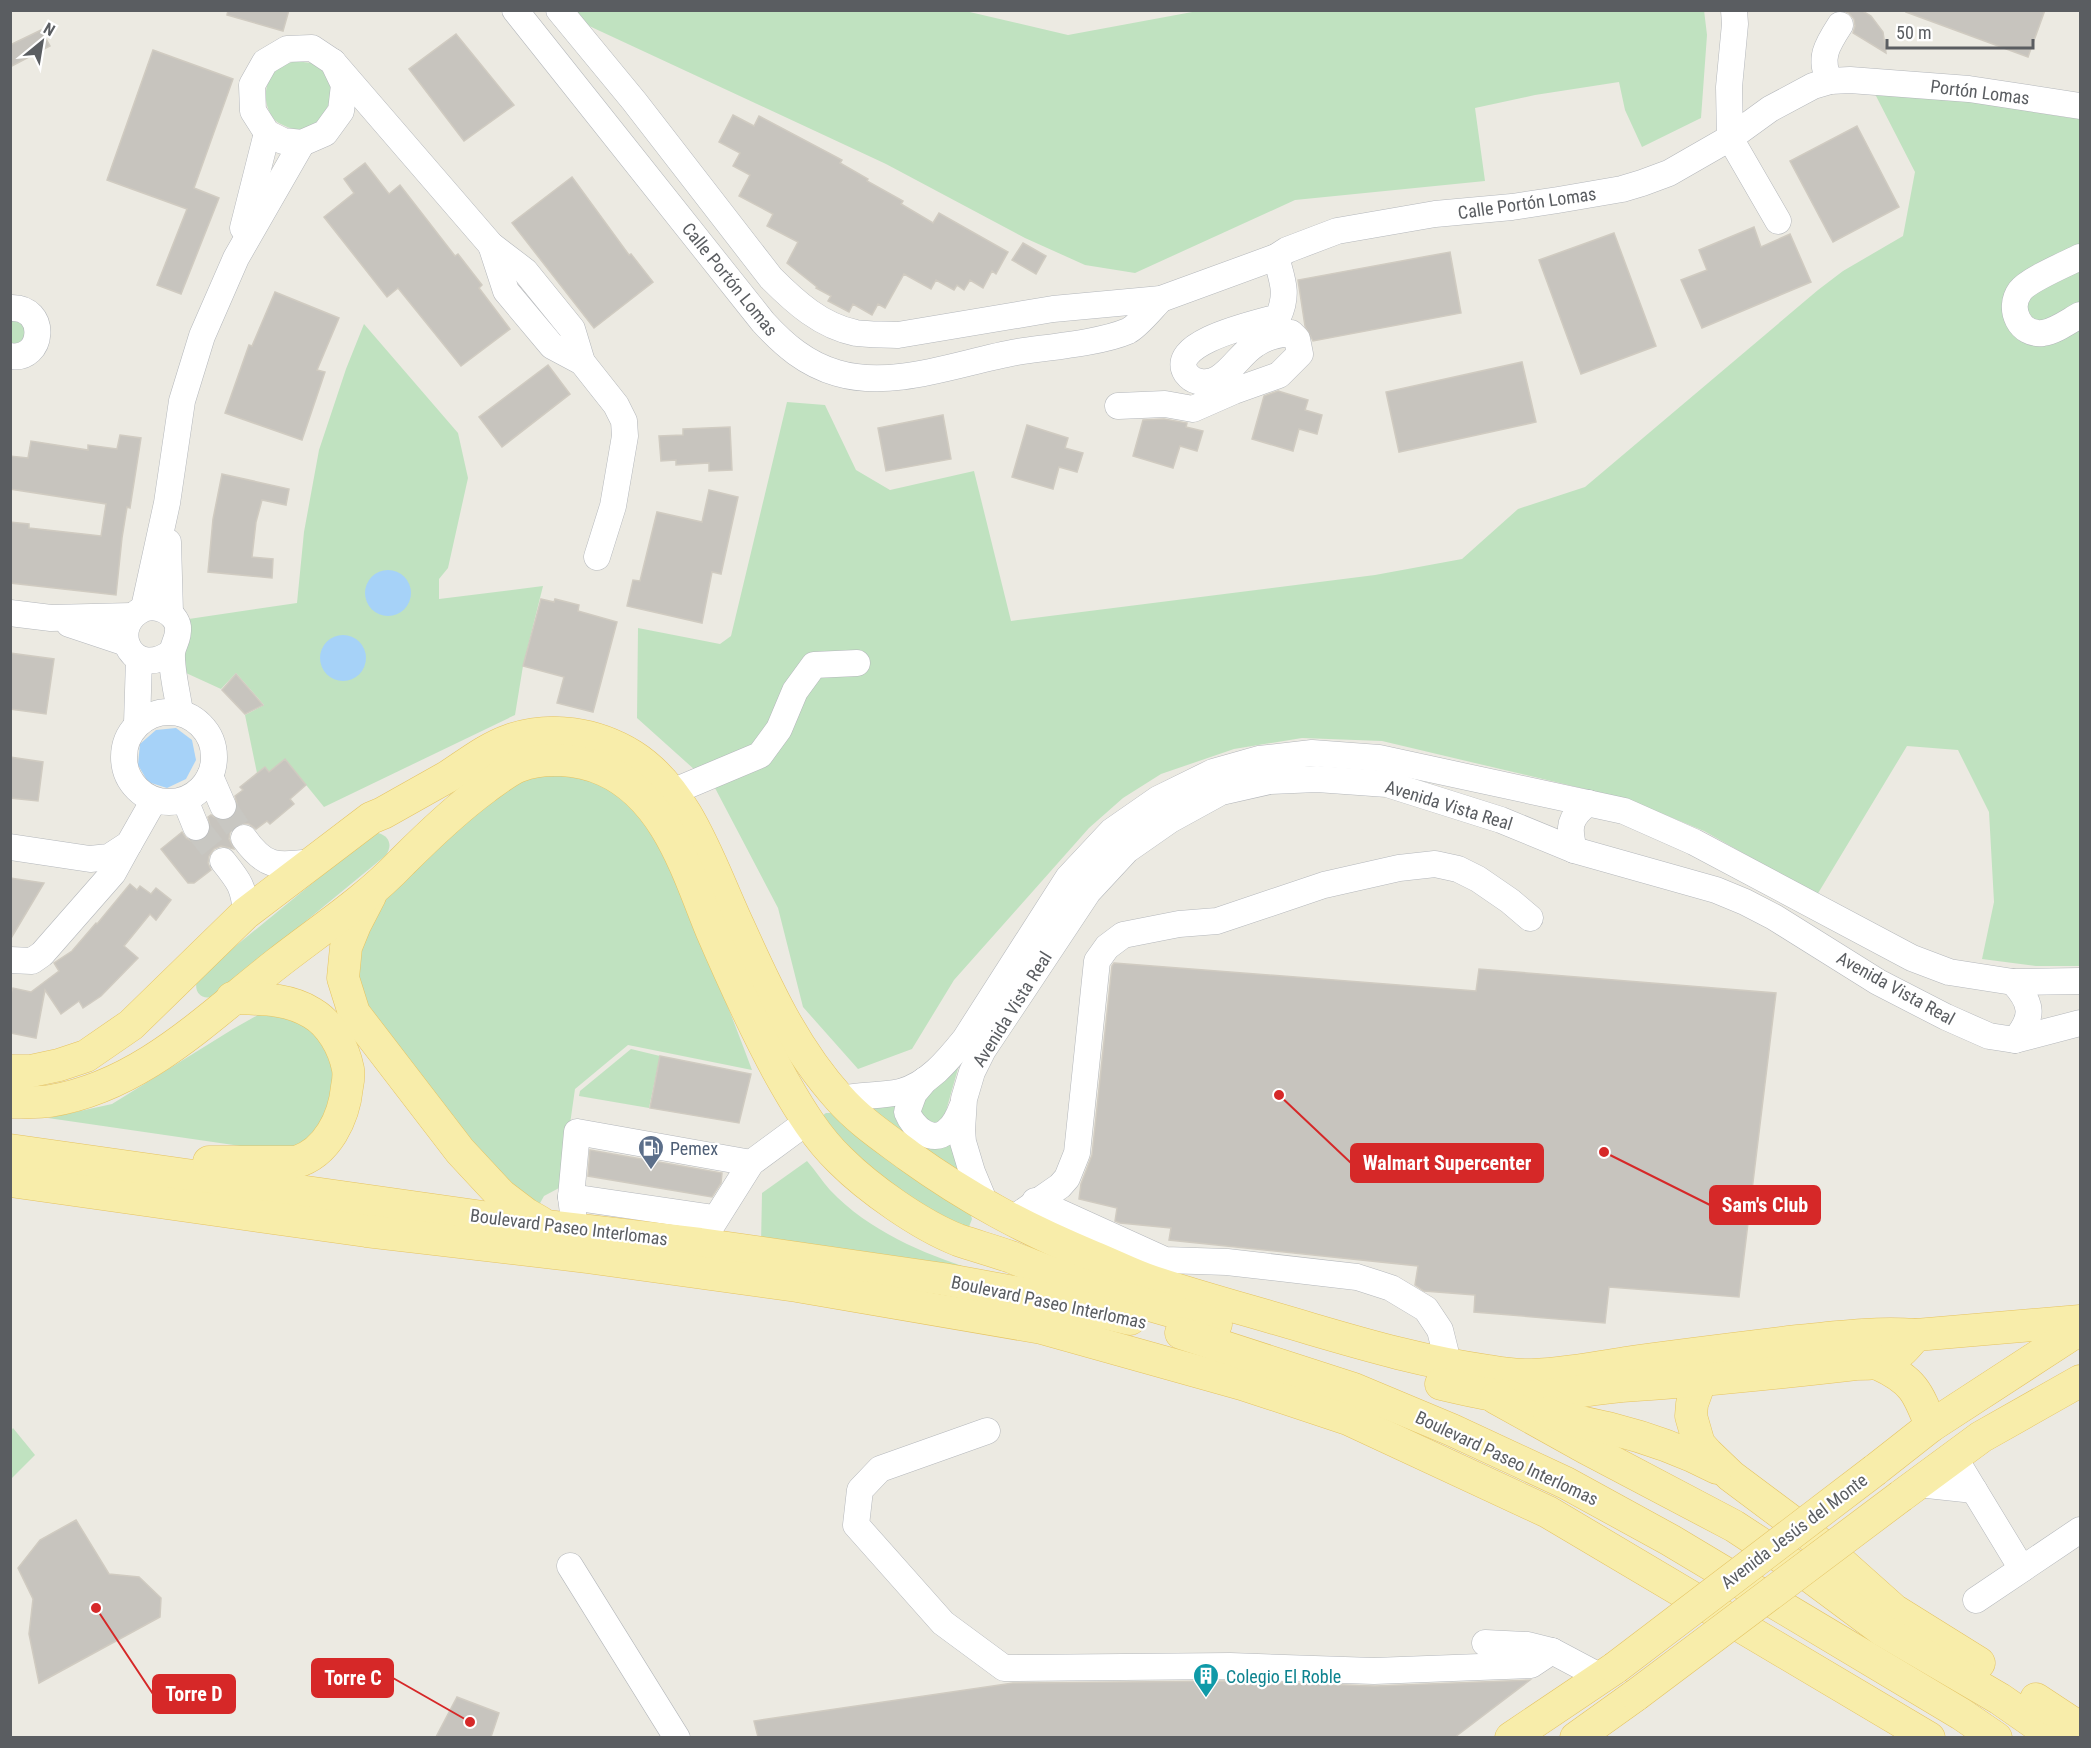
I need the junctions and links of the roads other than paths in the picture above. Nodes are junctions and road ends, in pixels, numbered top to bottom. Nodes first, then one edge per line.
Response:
1 (515, 10) edge
2 (559, 10) edge
3 (1734, 10) edge
4 (1840, 26) dead end
5 (333, 62) junction
6 (1830, 81) junction
7 (1879, 82) joint
8 (2080, 106) edge
9 (325, 132) junction
10 (267, 133) junction
11 (399, 138) junction
12 (1730, 138) junction
13 (302, 143) junction
14 (1778, 221) dead end
15 (1276, 256) junction
16 (2080, 257) edge
17 (236, 258) junction
18 (1161, 299) junction
19 (10, 308) edge
20 (2080, 315) edge
21 (1218, 336) junction
22 (10, 356) edge
23 (1235, 363) junction
24 (1118, 406) dead end
25 (167, 503) junction
26 (597, 557) dead end
27 (138, 612) junction
28 (170, 613) junction
29 (10, 614) edge
30 (51, 618) junction
31 (133, 651) junction
32 (172, 652) junction
33 (857, 663) dead end
34 (180, 713) junction
35 (137, 724) junction
36 (210, 776) junction
37 (672, 792) junction
38 (154, 800) junction
39 (185, 800) junction
40 (1588, 803) junction
41 (223, 806) tunnel mouth
42 (383, 813) junction
43 (196, 827) tunnel mouth
44 (244, 838) tunnel mouth
45 (129, 844) junction
46 (10, 847) edge
47 (1574, 850) junction
48 (410, 853) junction
49 (223, 861) tunnel mouth
50 (312, 862) junction
51 (375, 887) junction
52 (246, 913) junction
53 (1530, 918) dead end
54 (10, 960) edge
55 (2080, 981) edge
56 (176, 982) junction
57 (2013, 982) junction
58 (232, 998) junction
59 (205, 1021) junction
60 (2080, 1023) edge
61 (2014, 1040) junction
62 (10, 1071) edge
63 (925, 1080) junction
64 (840, 1099) junction
65 (964, 1099) junction
66 (10, 1102) edge
67 (808, 1121) junction
68 (10, 1150) edge
69 (75, 1160) junction
70 (751, 1162) junction
71 (10, 1181) edge
72 (571, 1197) junction
73 (145, 1199) junction
74 (10, 1203) edge
75 (1011, 1210) junction
76 (560, 1227) junction
77 (707, 1231) junction
78 (975, 1245) junction
79 (2080, 1321) edge
80 (2080, 1329) edge
81 (1916, 1335) junction
82 (1711, 1351) junction
83 (1878, 1364) junction
84 (1449, 1366) junction
85 (2080, 1367) edge
86 (1700, 1381) junction
87 (2080, 1381) edge
88 (1602, 1388) junction
89 (1505, 1396) junction
90 (1931, 1426) junction
91 (987, 1431) dead end
92 (1583, 1436) junction
93 (1954, 1457) junction
94 (1731, 1476) junction
95 (1909, 1490) junction
96 (1974, 1490) junction
97 (2077, 1538) edge
98 (570, 1566) dead end
99 (2022, 1569) junction
100 (1976, 1600) dead end
101 (1485, 1643) dead end
102 (1552, 1652) junction
103 (1608, 1673) junction
104 (2080, 1728) edge
105 (1589, 1733) edge
106 (677, 1737) edge
107 (1511, 1737) edge
108 (1929, 1737) edge
109 (1996, 1737) edge
110 (2056, 1737) edge

1 - 18 street, Calle Portón Lomas
2 - 18 street, Calle Portón Lomas
3 - 12 street
4 - 6 street
5 - 9 street
5 - 10 street
5 - 11 street
6 - 7 street, Calle Portón Lomas
6 - 12 street, Calle Portón Lomas
7 - 8 street, Portón Lomas
9 - 11 street
9 - 13 street
10 - 13 street
10 - 17 street
11 - 26 street
12 - 14 street
12 - 15 street, Calle Portón Lomas
13 - 17 street
15 - 18 street, Calle Portón Lomas
15 - 21 street
16 - 20 street
17 - 25 street
19 - 22 street
21 - 23 street
21 - 23 street
23 - 24 street
25 - 27 street
25 - 28 street
27 - 28 street
27 - 30 street
27 - 31 street
28 - 32 street
29 - 30 street
30 - 31 street
31 - 32 street
31 - 35 street
32 - 34 street
33 - 37 street
34 - 35 street
34 - 36 street
35 - 38 street
36 - 39 street
36 - 41 street
37 - 42 main road
37 - 64 main road
38 - 39 street
38 - 45 street
39 - 43 street
40 - 47 street
40 - 57 street, Avenida Vista Real
40 - 63 street, Avenida Vista Real
42 - 48 main road
42 - 50 main road
44 - 50 street
45 - 46 street
45 - 54 street
47 - 61 street, Avenida Vista Real
47 - 65 street, Avenida Vista Real
48 - 51 main road
48 - 67 main road
49 - 52 street
50 - 52 main road
51 - 58 main road
51 - 76 main road
52 - 56 main road
53 - 75 street
55 - 57 street, Avenida Vista Real
56 - 59 main road
56 - 62 main road
57 - 61 street
58 - 59 main road
58 - 69 main road
59 - 66 main road
60 - 61 street, Avenida Vista Real
63 - 64 street, Avenida Vista Real
63 - 65 street
64 - 67 main road
64 - 75 main road
65 - 75 street, Avenida Vista Real
67 - 70 street
67 - 78 main road
68 - 69 main road, Boulevard Paseo Interlomas
69 - 76 main road, Boulevard Paseo Interlomas
70 - 72 street
70 - 77 street
71 - 73 main road, Boulevard Paseo Interlomas
72 - 76 street
72 - 77 street
73 - 74 main road
73 - 108 main road, Boulevard Paseo Interlomas
75 - 78 main road
75 - 84 main road
75 - 84 street
76 - 77 main road, Boulevard Paseo Interlomas
77 - 109 main road, Boulevard Paseo Interlomas
78 - 89 main road
79 - 81 main road
80 - 90 main road, Avenida Jesús del Monte
81 - 82 main road
81 - 83 main road
82 - 84 main road
82 - 86 main road
83 - 86 main road
83 - 90 main road
84 - 89 main road
85 - 90 main road
86 - 88 main road
86 - 94 main road
87 - 93 main road, Avenida Jesús del Monte
88 - 89 main road
88 - 92 main road
89 - 92 main road
90 - 103 main road, Avenida Jesús del Monte, bridge
91 - 102 street
92 - 94 main road
92 - 110 main road
93 - 95 main road, Avenida Jesús del Monte
93 - 96 street
94 - 104 main road
95 - 96 street
95 - 105 main road, Avenida Jesús del Monte, bridge
96 - 99 street
97 - 99 street
98 - 106 street
99 - 100 street
101 - 102 street
102 - 103 street
103 - 107 main road, Avenida Jesús del Monte

